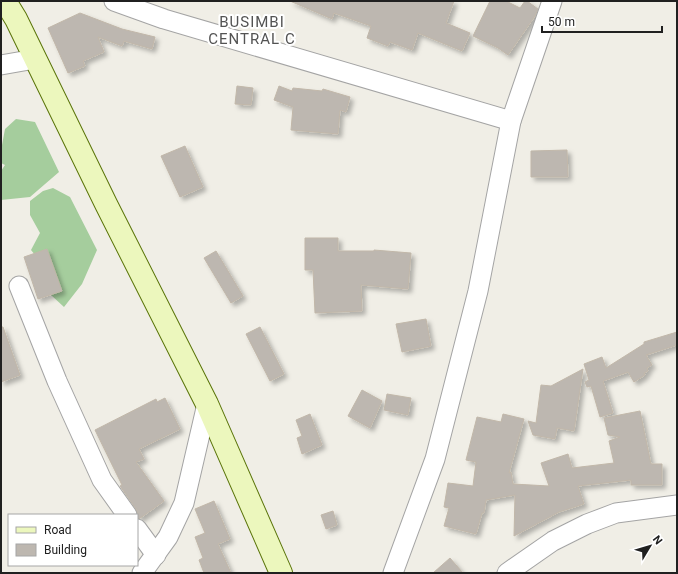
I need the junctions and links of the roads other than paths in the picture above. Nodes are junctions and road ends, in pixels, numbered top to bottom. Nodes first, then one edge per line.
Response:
1 (5, 1) edge
2 (114, 1) edge
3 (552, 1) edge
4 (35, 59) junction
5 (1, 66) edge
6 (511, 121) junction
7 (18, 286) dead end
8 (207, 404) junction
9 (677, 505) edge
10 (126, 514) edge
11 (138, 530) edge
12 (156, 555) junction
13 (142, 573) edge
14 (281, 573) edge
15 (393, 573) edge
16 (507, 573) edge

1 - 4 main road
2 - 6 street
3 - 6 street
4 - 5 street
4 - 8 main road
6 - 15 street
7 - 10 street
8 - 12 street
8 - 14 main road
9 - 16 street
11 - 12 street
12 - 13 street

